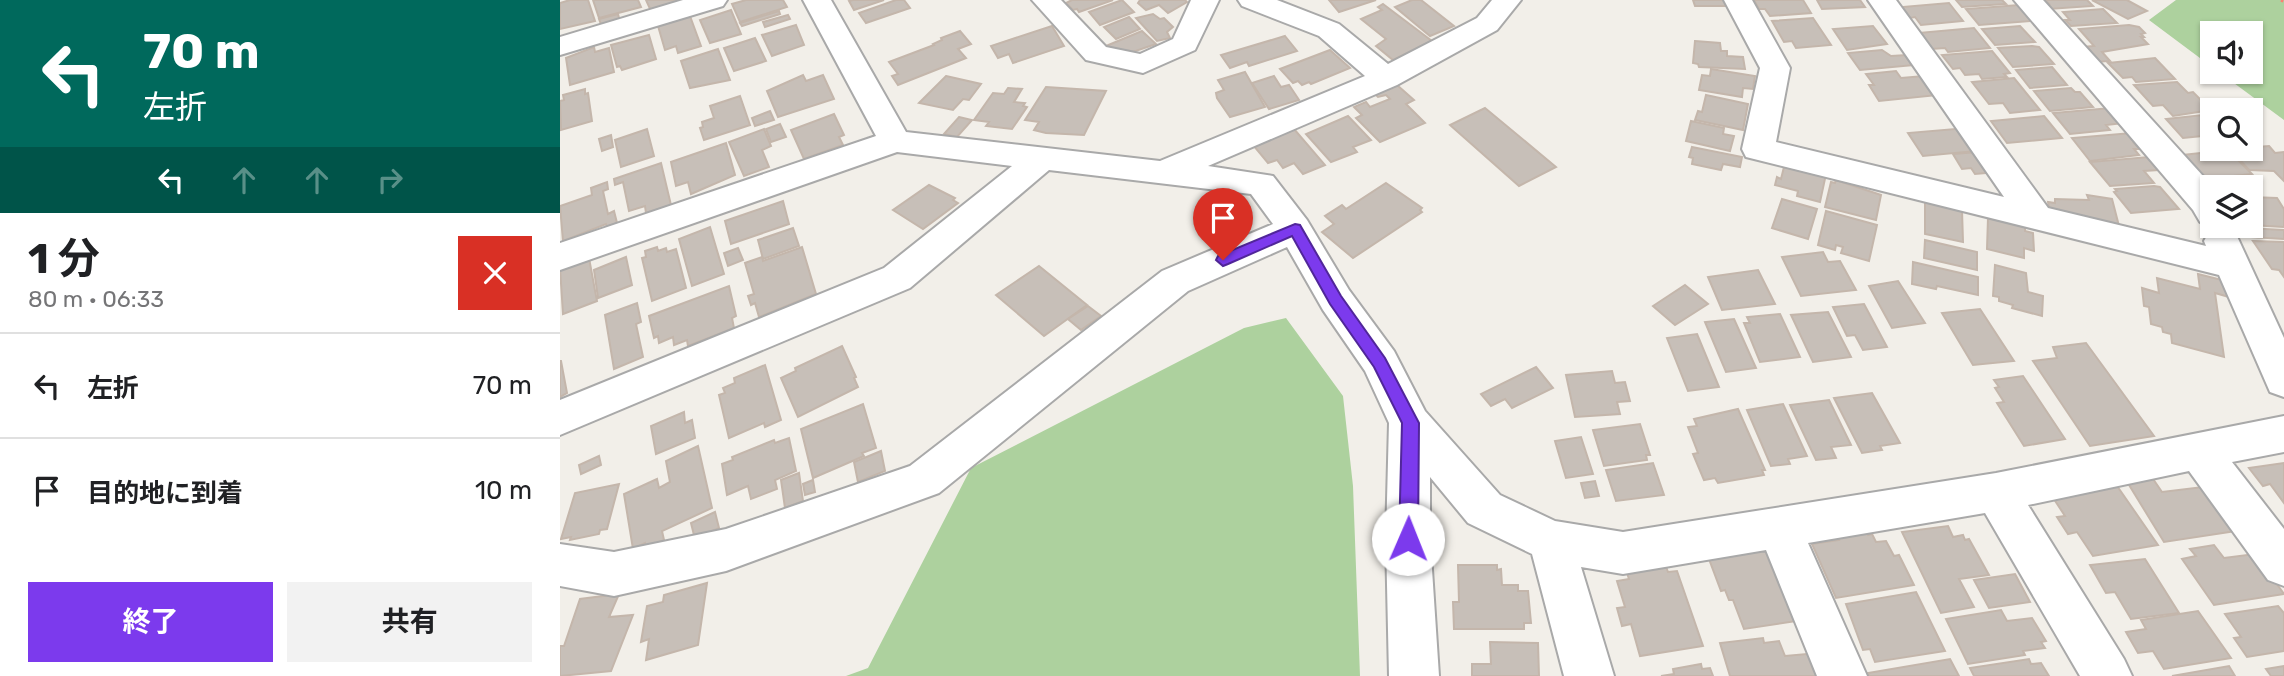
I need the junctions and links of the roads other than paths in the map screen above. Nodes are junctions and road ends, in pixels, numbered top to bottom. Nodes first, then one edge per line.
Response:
1 (713, 0) edge
2 (817, 0) edge
3 (1046, 0) edge
4 (1205, 0) edge
5 (1252, 0) edge
6 (1507, 0) edge
7 (1738, 0) edge
8 (1882, 0) edge
9 (2028, 0) edge
10 (560, 46) edge
11 (1386, 78) junction
12 (895, 141) junction
13 (1044, 157) junction
14 (1167, 171) junction
15 (2200, 195) edge
16 (2036, 217) junction
17 (1295, 229) junction
18 (2221, 238) edge
19 (560, 257) edge
20 (2231, 265) junction
21 (2284, 381) edge
22 (560, 418) edge
23 (1410, 423) junction
24 (2284, 434) edge
25 (2199, 451) junction
26 (1996, 492) junction
27 (1779, 527) junction
28 (1551, 541) junction
29 (560, 565) edge
30 (2284, 565) edge
31 (1414, 676) edge
32 (1589, 676) edge
33 (1842, 676) edge
34 (2106, 676) edge

1 - 10 street
2 - 12 street
3 - 4 street
5 - 11 street
6 - 11 street
7 - 16 street
8 - 16 street
9 - 15 street
11 - 14 street
12 - 13 street
12 - 19 street
13 - 14 street
13 - 22 street
14 - 17 street
16 - 20 street
17 - 23 street
17 - 29 street
18 - 20 street
20 - 21 street
23 - 28 street
23 - 31 street
24 - 25 street
25 - 26 street
25 - 30 street
26 - 27 street
26 - 34 street
27 - 28 street
27 - 33 street
28 - 32 street

